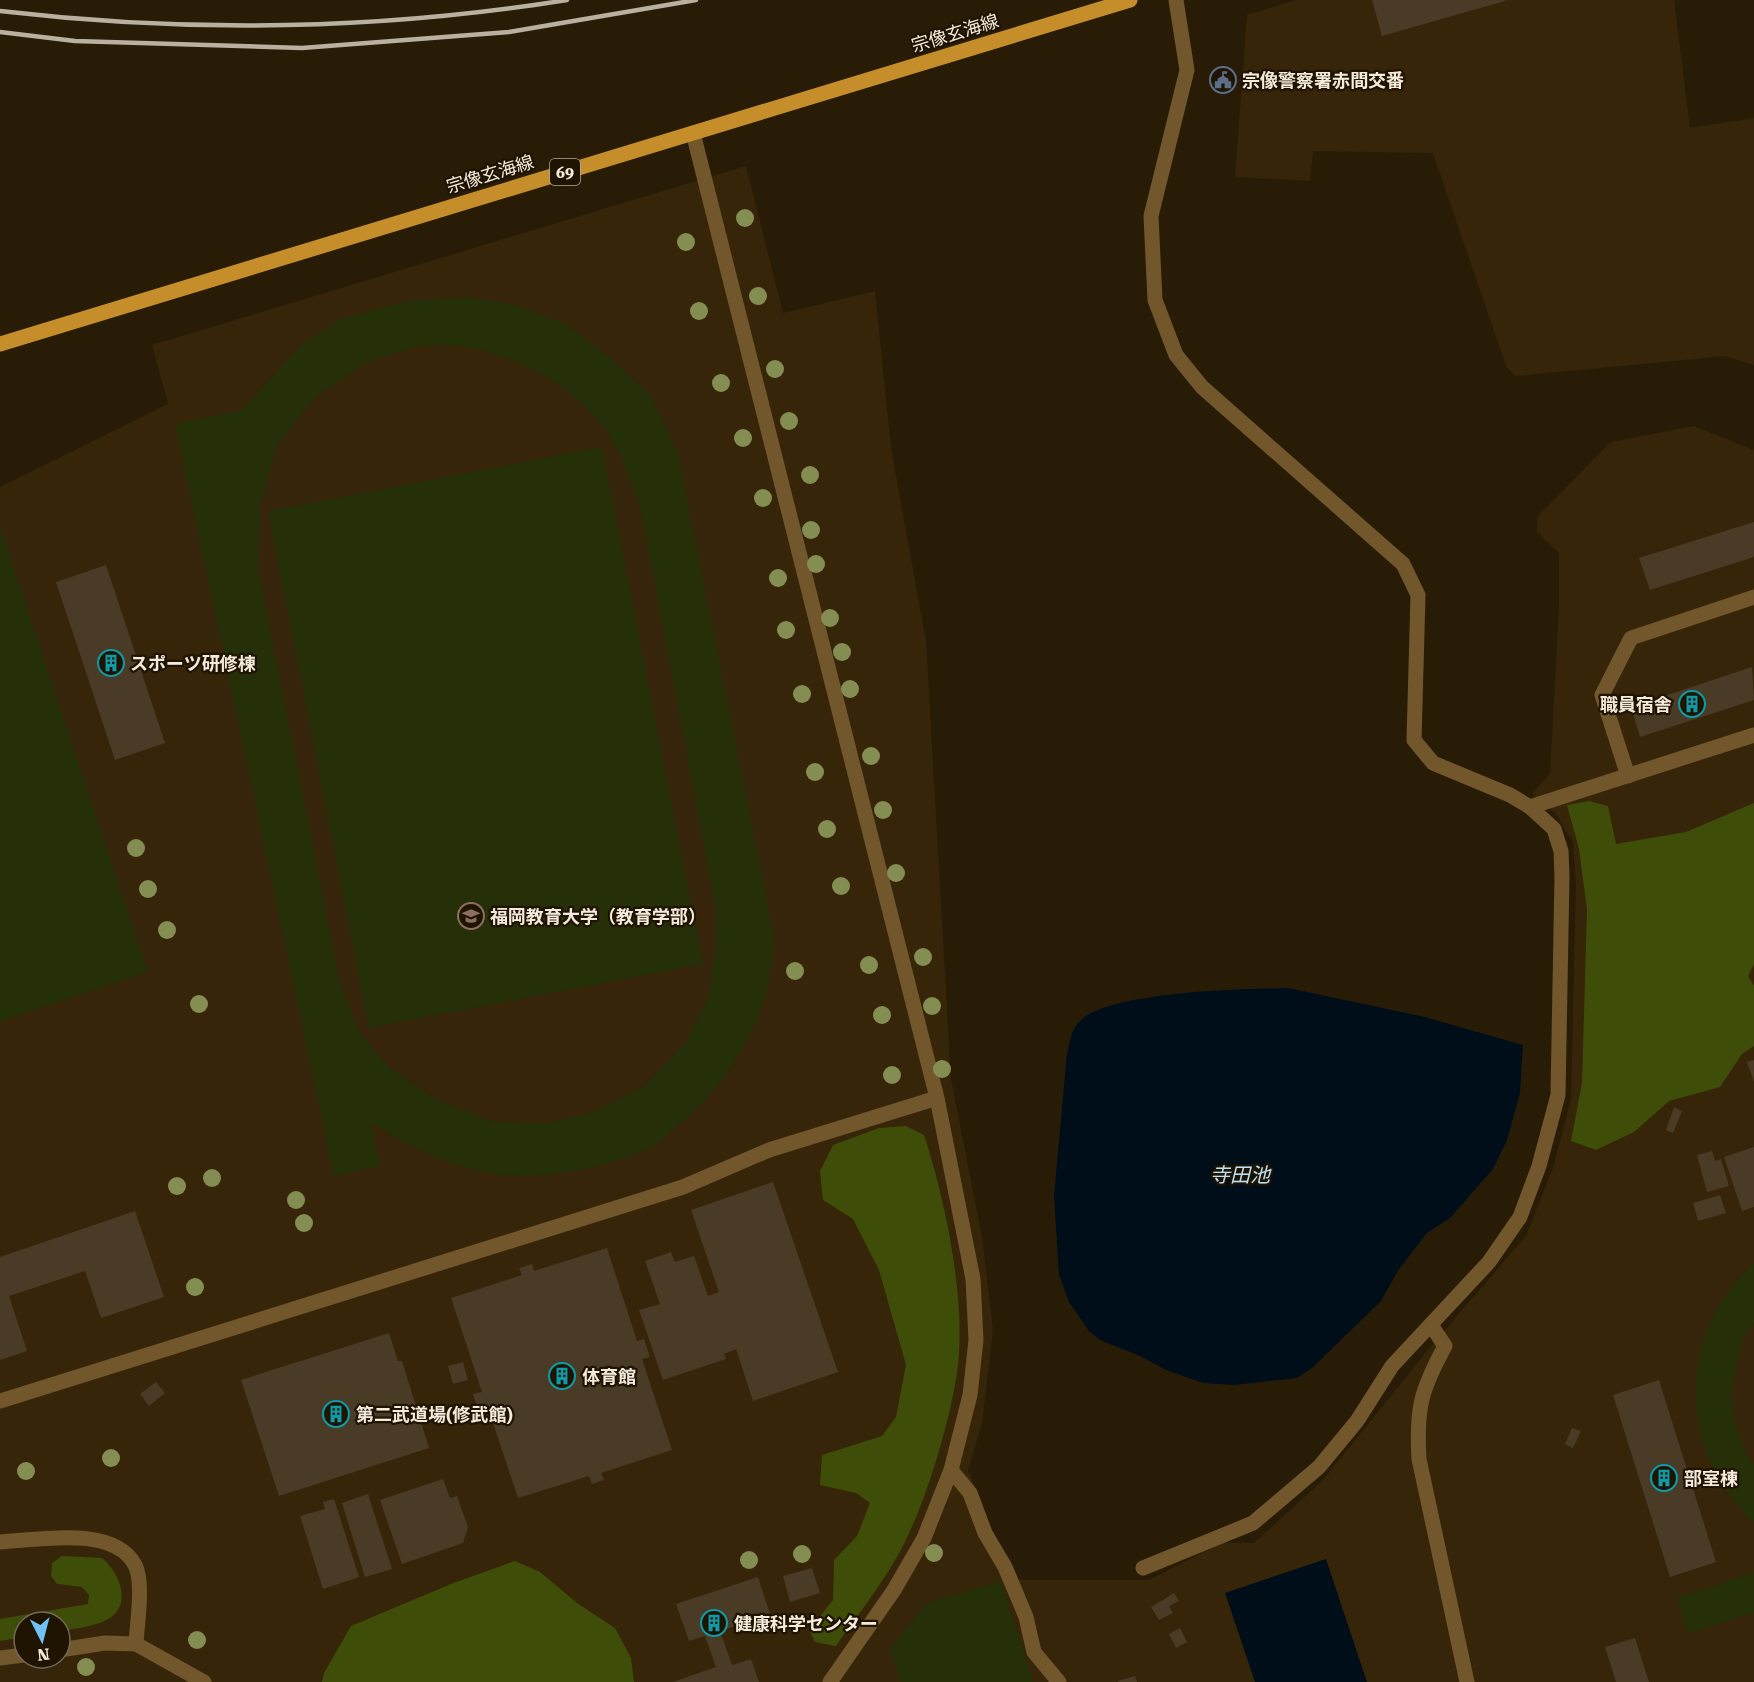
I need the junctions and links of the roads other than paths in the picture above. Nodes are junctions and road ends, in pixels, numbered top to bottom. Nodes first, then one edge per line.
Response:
1 (1130, 0) edge
2 (1176, 0) edge
3 (693, 134) junction
4 (0, 344) edge
5 (1753, 601) edge
6 (1754, 735) edge
7 (1628, 776) junction
8 (1530, 807) junction
9 (937, 1098) junction
10 (1431, 1324) junction
11 (0, 1401) edge
12 (951, 1470) junction
13 (0, 1542) edge
14 (1143, 1568) dead end
15 (136, 1644) junction
16 (72, 1648) edge
17 (204, 1682) edge
18 (830, 1682) edge
19 (1059, 1682) edge
20 (1467, 1682) edge

1 - 3 main road, 宗像玄海線 / 69
2 - 8 street
3 - 4 main road, 宗像玄海線 / 69
3 - 9 street
5 - 7 street
6 - 7 street
7 - 8 street
8 - 10 street
9 - 11 street
9 - 12 street
10 - 14 street
10 - 20 street
12 - 18 street
12 - 19 street
13 - 15 street
15 - 16 street
15 - 17 street

